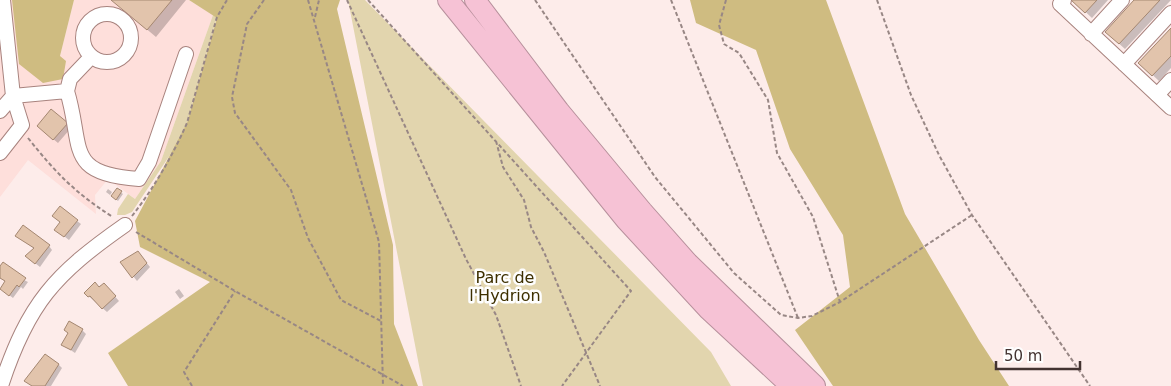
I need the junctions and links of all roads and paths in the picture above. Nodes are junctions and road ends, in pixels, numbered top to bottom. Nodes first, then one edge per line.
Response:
1 (227, 0) edge
2 (264, 0) edge
3 (308, 0) edge
4 (319, 0) edge
5 (347, 0) edge
6 (368, 0) edge
7 (448, 0) edge
8 (475, 0) edge
9 (535, 0) edge
10 (671, 0) edge
11 (726, 0) edge
12 (877, 0) edge
13 (1064, 0) edge
14 (1122, 0) edge
15 (3, 2) edge
16 (1171, 13) edge
17 (315, 17) junction
18 (1091, 34) junction
19 (186, 54) dead end
20 (91, 57) dead end
21 (4, 58) edge
22 (1124, 64) junction
23 (1171, 80) edge
24 (67, 91) junction
25 (1157, 95) junction
26 (13, 96) junction
27 (1171, 108) edge
28 (0, 111) edge
29 (22, 126) junction
30 (496, 139) junction
31 (0, 153) edge
32 (972, 215) junction
33 (125, 225) junction
34 (235, 291) junction
35 (840, 302) junction
36 (798, 318) junction
37 (381, 321) junction
38 (750, 350) junction
39 (586, 354) junction
40 (383, 373) junction
41 (1, 386) edge
42 (192, 386) edge
43 (383, 386) edge
44 (402, 386) edge
45 (521, 386) edge
46 (562, 386) edge
47 (600, 386) edge
48 (772, 386) edge
49 (791, 386) edge
50 (815, 386) edge
51 (1090, 386) edge

1 - 33 path
2 - 37 path
3 - 17 path
4 - 17 path
5 - 45 path
6 - 30 path
7 - 38 highway
8 - 50 highway
9 - 36 path
10 - 36 path
11 - 35 path
12 - 32 path
13 - 18 street
14 - 18 street
15 - 21 street
16 - 22 street
17 - 37 path
18 - 22 street
19 - 24 street
20 - 24 street
21 - 26 street
22 - 25 street
23 - 25 street
24 - 26 street
25 - 27 street
26 - 28 street
26 - 29 street
29 - 31 street
29 - 33 path
30 - 39 path
30 - 39 path
32 - 35 path
32 - 51 path
33 - 34 path
33 - 41 street
34 - 40 path
34 - 42 path
35 - 36 path
37 - 40 path
38 - 48 highway
38 - 49 highway
39 - 46 path
39 - 47 path
40 - 43 path
40 - 44 path

